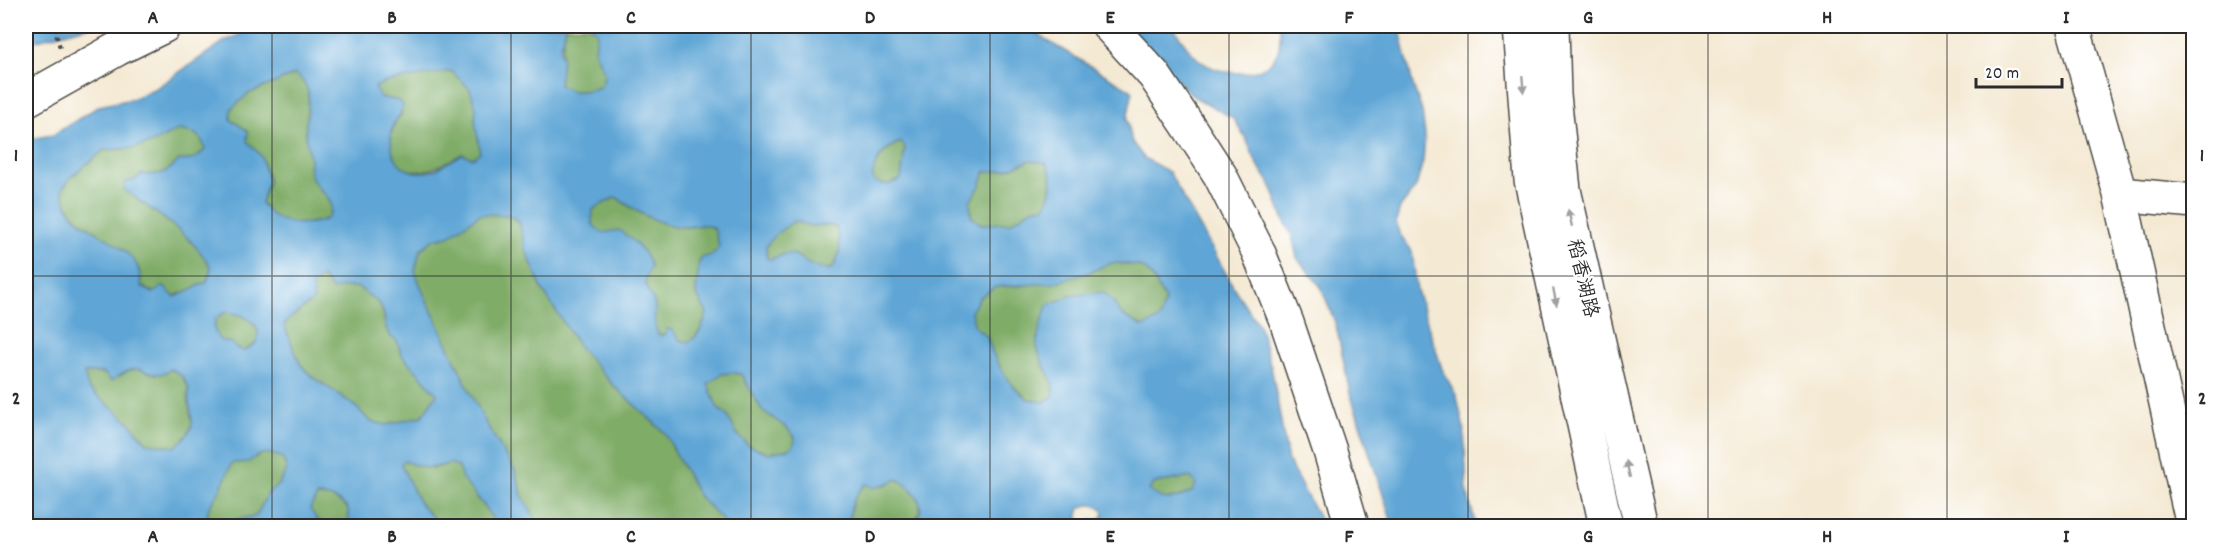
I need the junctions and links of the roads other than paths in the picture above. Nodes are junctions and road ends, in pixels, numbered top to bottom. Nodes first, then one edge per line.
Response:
1 (164, 26) edge
2 (1110, 26) edge
3 (1520, 26) edge
4 (1551, 26) edge
5 (2073, 26) edge
6 (26, 100) edge
7 (2120, 194) junction
8 (2193, 201) edge
9 (1352, 526) edge
10 (1606, 526) edge
11 (1641, 526) edge
12 (2193, 526) edge

1 - 6 street
2 - 9 street
3 -> 10 street, 稻香湖路
11 -> 4 street, 稻香湖路
5 - 7 street
7 - 8 street
7 - 12 street

